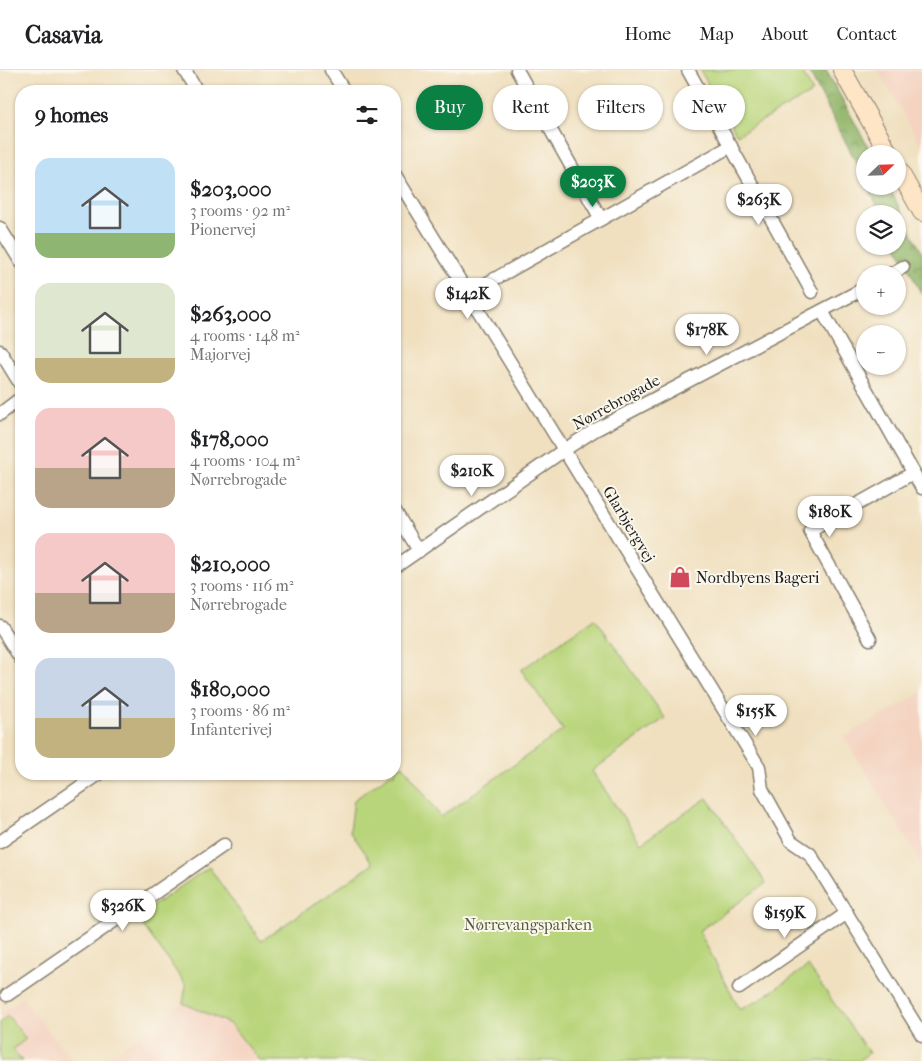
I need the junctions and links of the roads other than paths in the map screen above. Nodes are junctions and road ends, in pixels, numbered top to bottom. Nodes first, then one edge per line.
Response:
1 (184, 70) edge
2 (517, 70) edge
3 (688, 70) edge
4 (842, 70) edge
5 (333, 71) edge
6 (193, 85) edge
7 (341, 85) edge
8 (884, 145) edge
9 (731, 146) junction
10 (906, 184) edge
11 (401, 185) edge
12 (911, 193) junction
13 (922, 212) edge
14 (922, 218) edge
15 (601, 219) junction
16 (0, 228) edge
17 (15, 252) edge
18 (812, 292) dead end
19 (856, 293) edge
20 (468, 294) junction
21 (822, 311) junction
22 (0, 351) edge
23 (15, 375) edge
24 (15, 403) edge
25 (0, 414) edge
26 (564, 450) junction
27 (913, 473) junction
28 (922, 488) edge
29 (401, 521) edge
30 (419, 551) junction
31 (401, 563) edge
32 (0, 626) edge
33 (870, 639) dead end
34 (15, 650) edge
35 (89, 780) edge
36 (0, 842) edge
37 (224, 845) dead end
38 (847, 913) junction
39 (739, 988) dead end
40 (2, 994) edge
41 (922, 1035) edge

1 - 6 street
2 - 15 street
3 - 9 street
4 - 8 main road
5 - 7 street
9 - 15 street
9 - 18 street
10 - 12 main road
11 - 20 street, Glarbjergvej
12 - 13 main road
12 - 14 main road
15 - 20 street
16 - 17 street
19 - 21 street, Nørrebrogade
20 - 26 street, Glarbjergvej
21 - 26 street, Nørrebrogade
21 - 27 street
22 - 23 street
24 - 25 street
26 - 30 street, Nørrebrogade
26 - 38 street, Glarbjergvej
27 - 28 street
27 - 33 street
29 - 30 street
30 - 31 street, Nørrebrogade
32 - 34 street
35 - 36 street
37 - 40 street
38 - 39 street
38 - 41 street, Glarbjergvej

